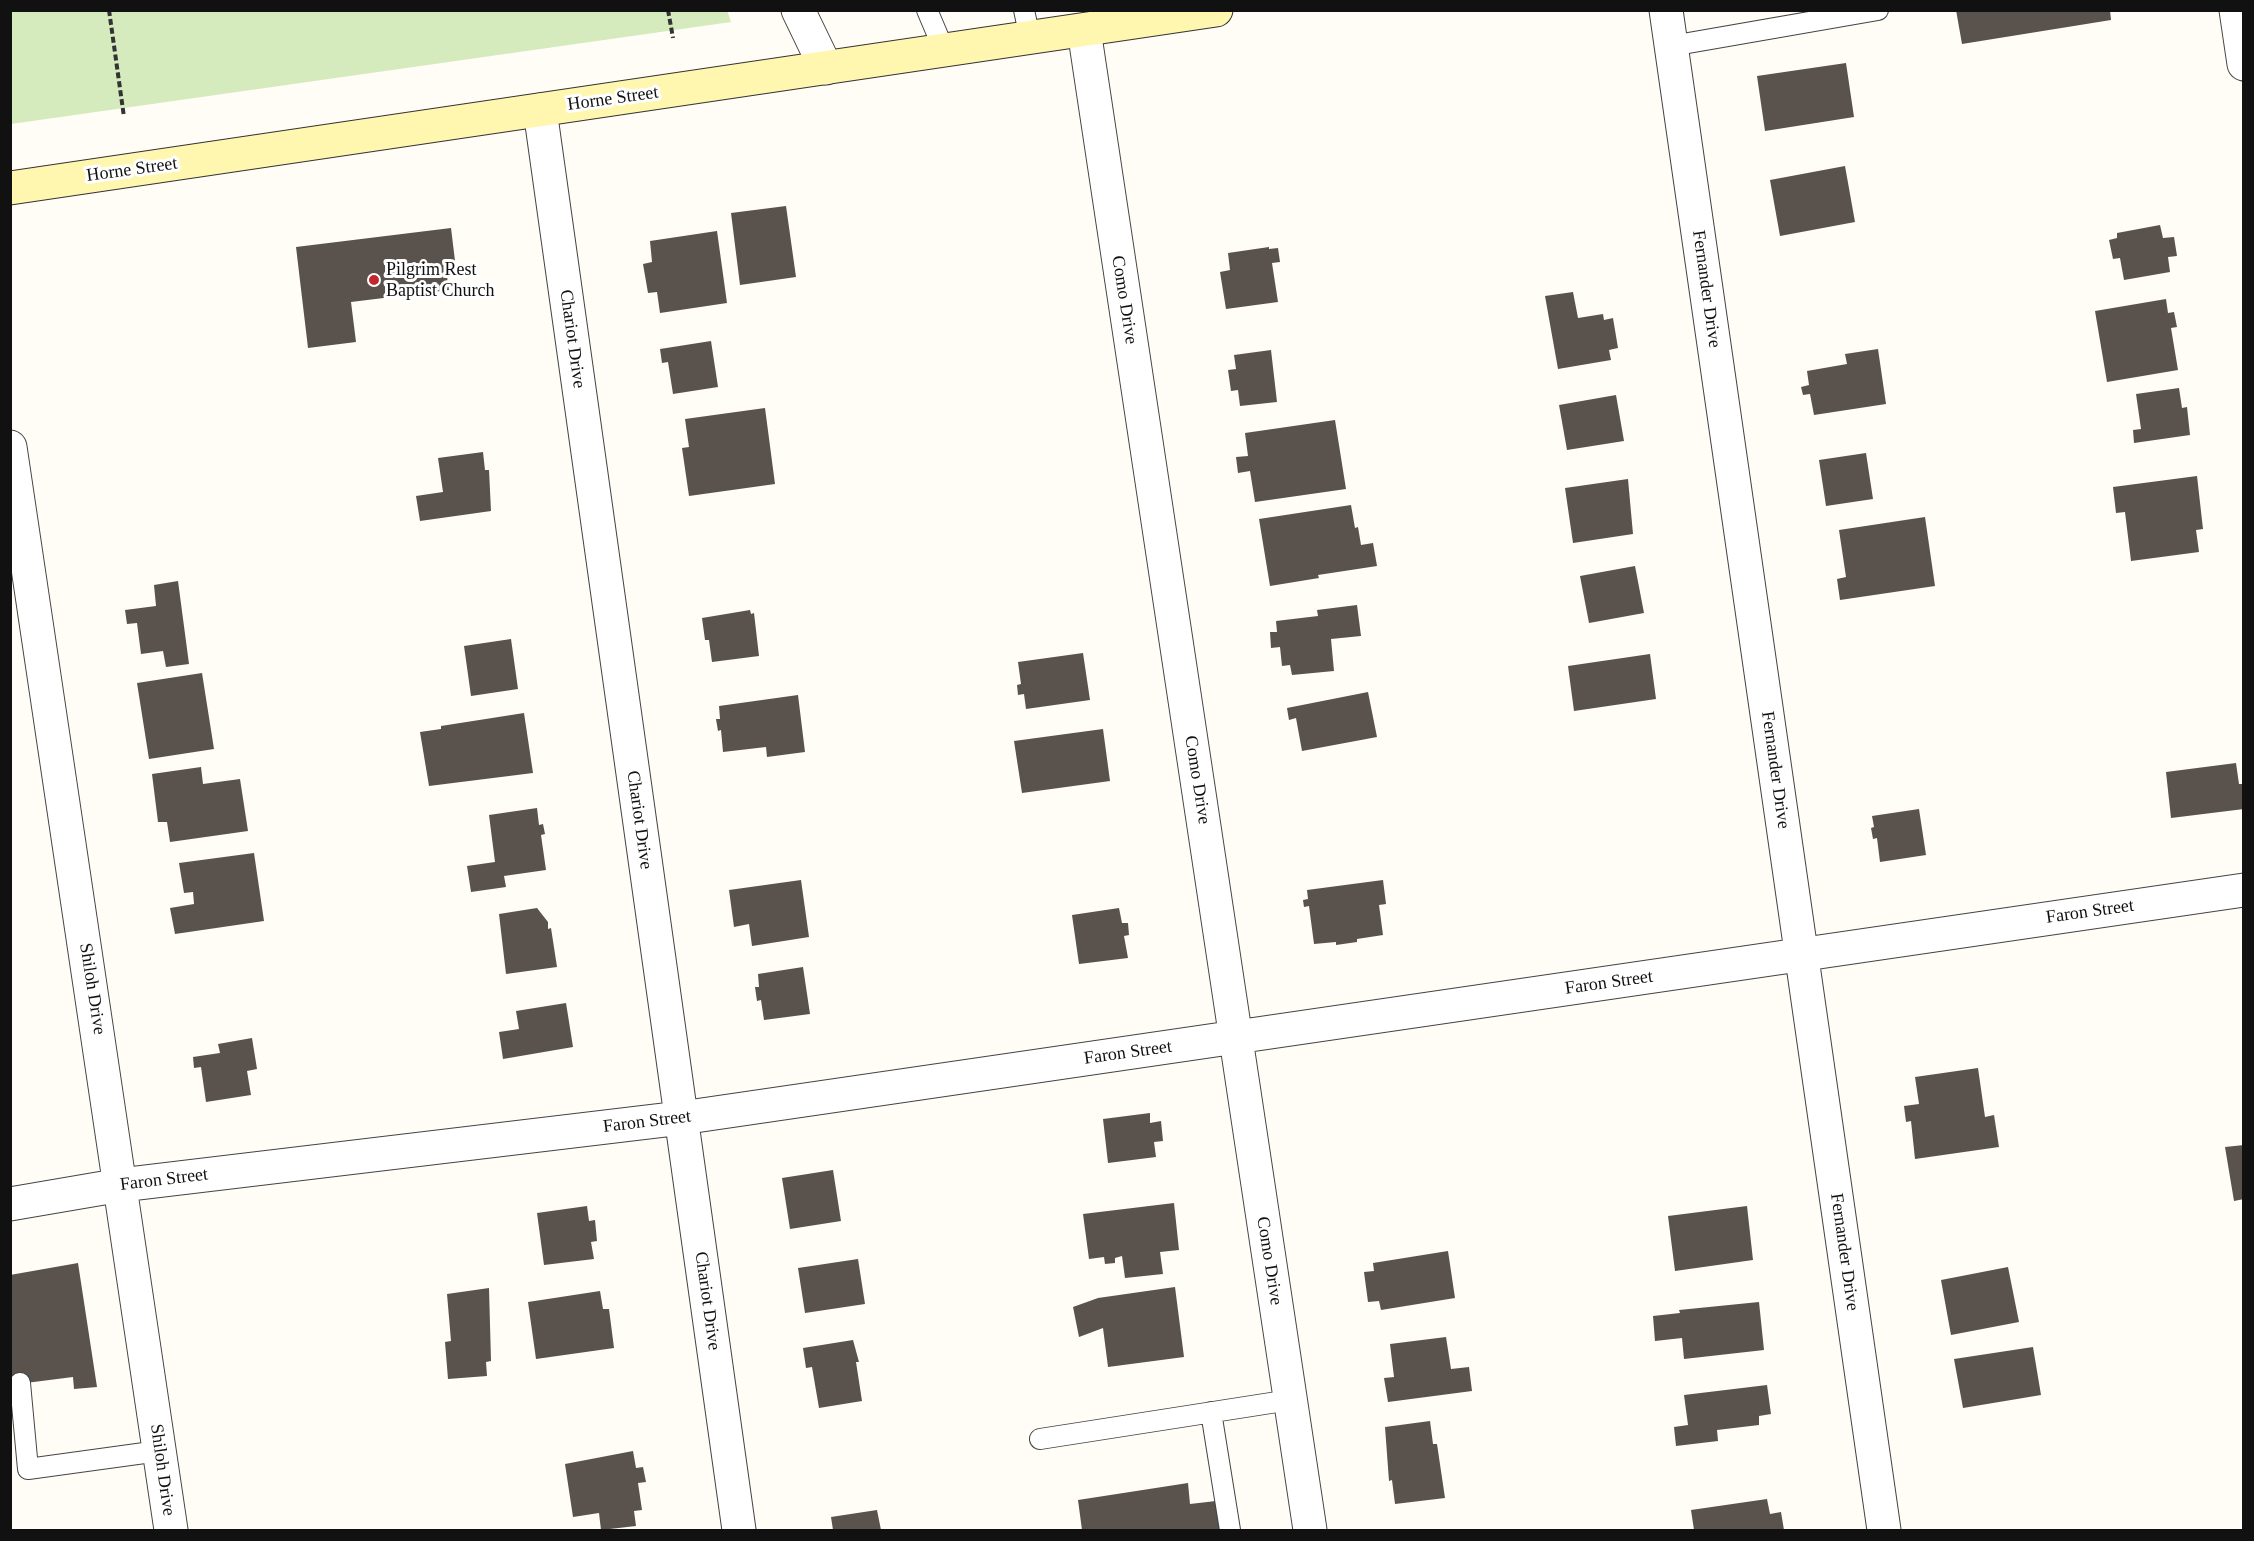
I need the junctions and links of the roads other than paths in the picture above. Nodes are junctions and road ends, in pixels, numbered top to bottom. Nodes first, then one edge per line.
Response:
1 (798, 10) edge
2 (927, 10) edge
3 (1216, 10) edge
4 (1666, 10) edge
5 (1878, 10) edge
6 (2236, 10) edge
7 (1027, 24) edge
8 (1084, 30) junction
9 (1671, 46) junction
10 (944, 50) junction
11 (2244, 64) edge
12 (826, 68) junction
13 (540, 110) junction
14 (10, 188) edge
15 (10, 447) edge
16 (2244, 890) edge
17 (1801, 954) junction
18 (1235, 1037) junction
19 (681, 1118) junction
20 (121, 1185) junction
21 (10, 1204) edge
22 (20, 1383) dead end
23 (1290, 1400) junction
24 (1211, 1412) junction
25 (1040, 1439) dead end
26 (159, 1450) junction
27 (171, 1530) edge
28 (739, 1530) edge
29 (1230, 1530) edge
30 (1310, 1530) edge
31 (1884, 1530) edge

1 - 12 street
2 - 10 lane
3 - 8 street, Horne Street
4 - 9 street, Fernander Drive
5 - 9 lane
6 - 11 street
7 - 8 street, Horne Street
7 - 10 street, Horne Street
8 - 18 street, Como Drive
9 - 17 street, Fernander Drive
10 - 12 street, Horne Street
12 - 13 street, Horne Street
13 - 14 street, Horne Street
13 - 19 street, Chariot Drive
15 - 20 street, Shiloh Drive
16 - 17 street, Faron Street
17 - 18 street, Faron Street
17 - 31 street, Fernander Drive
18 - 19 street, Faron Street
18 - 23 street, Como Drive
19 - 20 street, Faron Street
19 - 28 street, Chariot Drive
20 - 21 street, Faron Street
20 - 26 street, Shiloh Drive
22 - 26 lane
23 - 24 lane
23 - 30 street, Como Drive
24 - 25 lane
24 - 29 lane
26 - 27 street, Shiloh Drive

